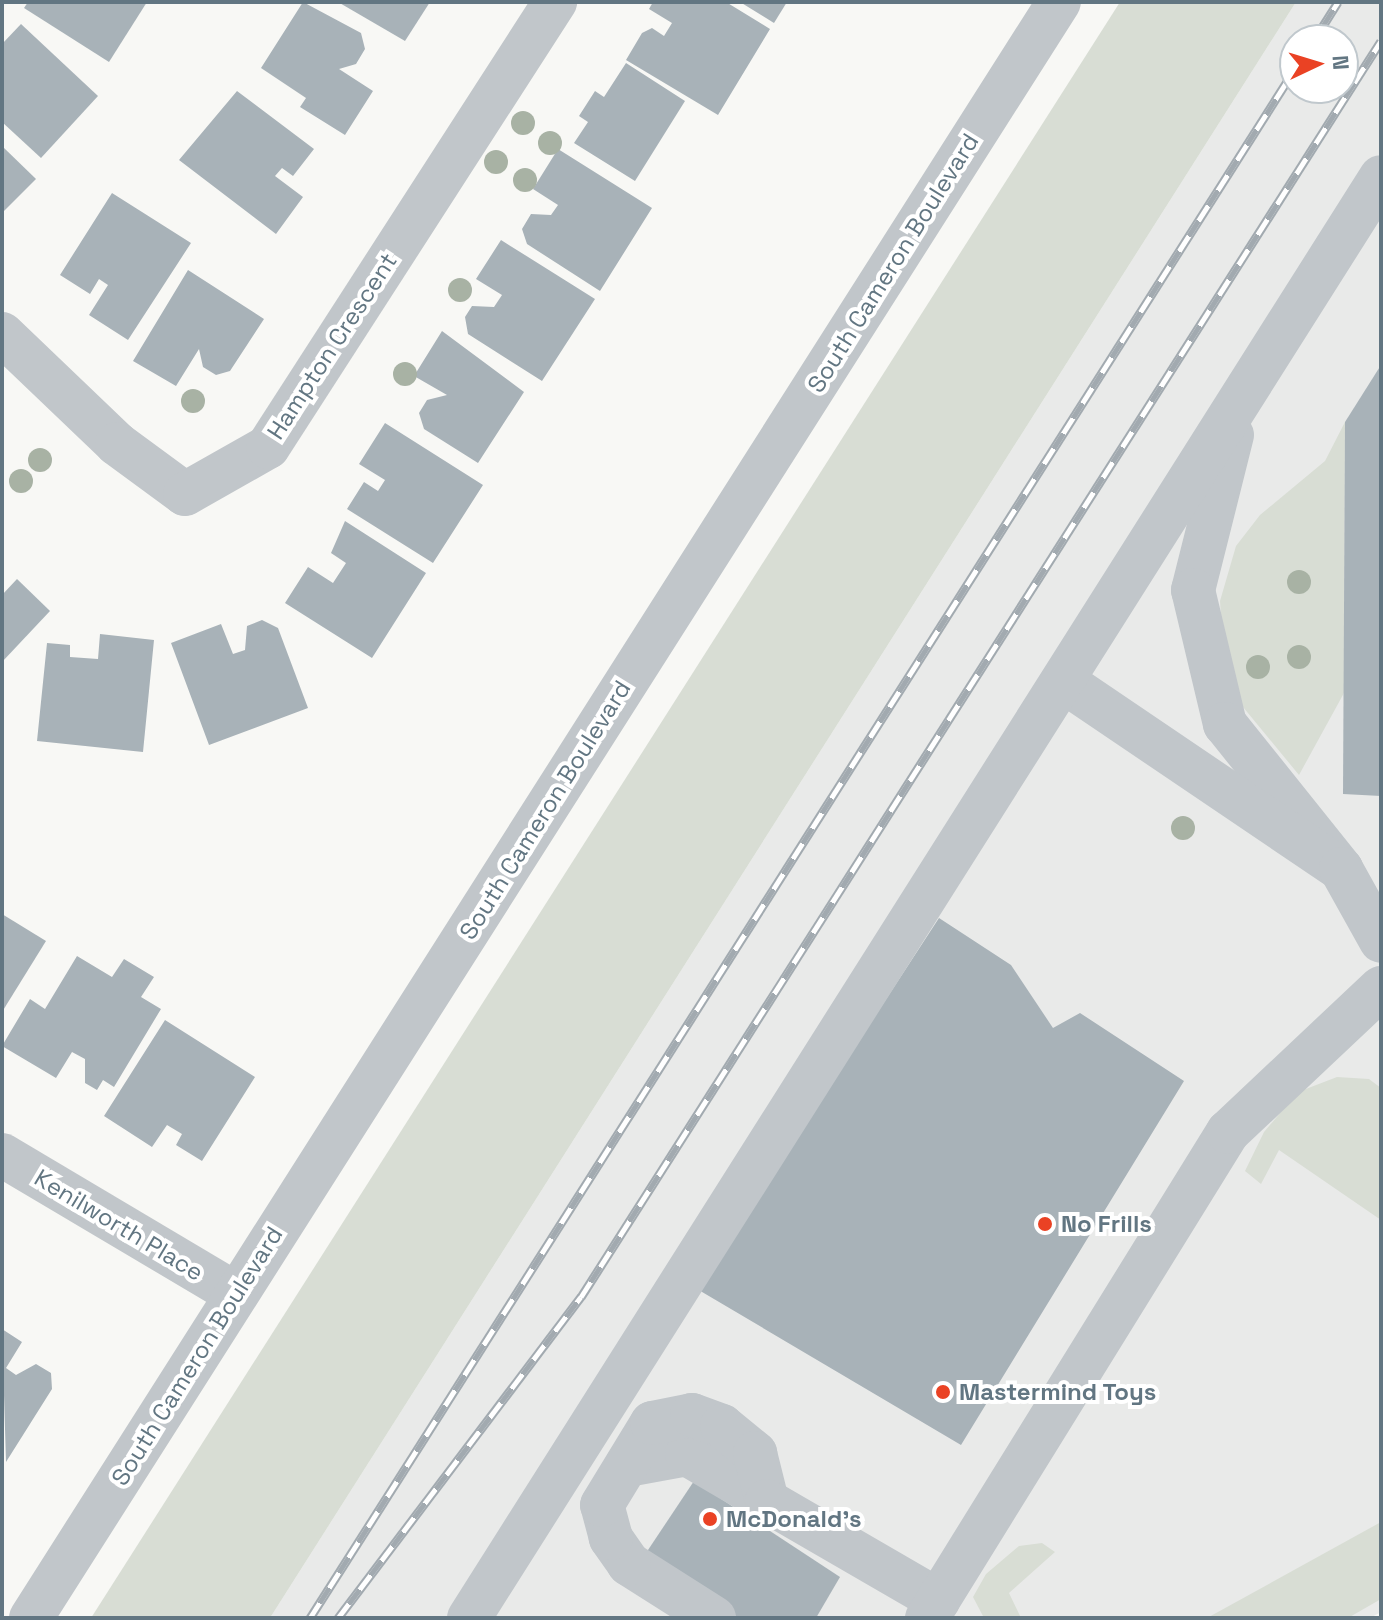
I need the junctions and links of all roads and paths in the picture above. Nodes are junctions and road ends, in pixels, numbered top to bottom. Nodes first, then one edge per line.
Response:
1 (555, 2) edge
2 (1059, 2) edge
3 (1381, 177) edge
4 (2, 334) edge
5 (1241, 398) junction
6 (1063, 681) junction
7 (1341, 869) junction
8 (1381, 941) edge
9 (1381, 988) edge
10 (2, 1155) edge
11 (236, 1294) junction
12 (944, 1606) edge
13 (31, 1618) edge
14 (469, 1618) edge
15 (714, 1618) edge

1 - 4 street, Hampton Crescent
2 - 11 street, South Cameron Boulevard
3 - 5 street
5 - 6 street
5 - 7 street
6 - 7 street
6 - 14 street
7 - 8 street
9 - 12 street
10 - 11 street, Kenilworth Place
11 - 13 street, South Cameron Boulevard
12 - 15 street

